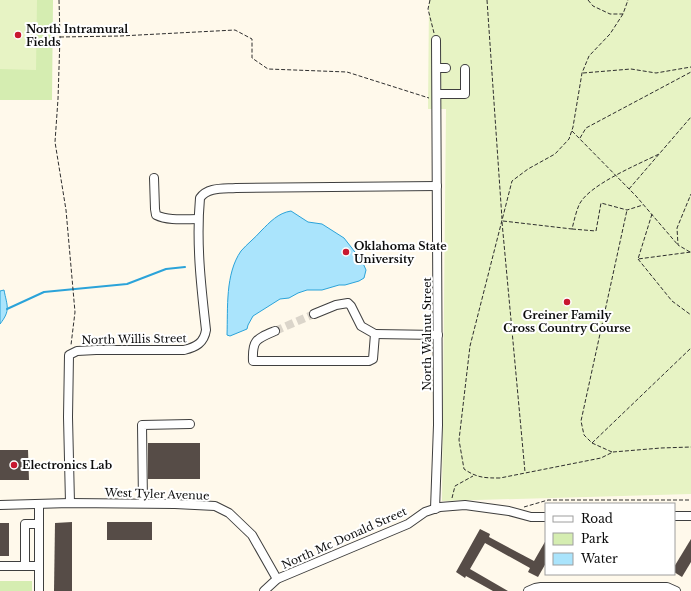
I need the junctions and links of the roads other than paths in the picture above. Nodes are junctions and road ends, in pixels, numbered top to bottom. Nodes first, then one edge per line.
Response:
1 (436, 40) road end
2 (437, 68) junction
3 (446, 68) dead end
4 (465, 69) dead end
5 (437, 97) junction
6 (154, 178) dead end
7 (437, 186) junction
8 (198, 219) junction
9 (314, 314) tunnel mouth
10 (275, 331) tunnel mouth
11 (375, 334) junction
12 (438, 335) junction
13 (190, 424) dead end
14 (70, 503) junction
15 (39, 504) junction
16 (143, 504) junction
17 (0, 505) edge
18 (435, 509) junction
19 (675, 516) edge
20 (691, 516) edge
21 (545, 517) edge
22 (39, 524) junction
23 (0, 566) edge
24 (25, 566) junction
25 (39, 566) junction
26 (277, 579) junction
27 (531, 589) edge
28 (39, 591) edge
29 (264, 591) edge
30 (676, 591) edge

1 - 2 street, North Walnut Street
2 - 3 street
2 - 5 street, North Walnut Street
4 - 5 street
5 - 7 street, North Walnut Street
6 - 8 street
7 - 8 street, North Willis Street
7 - 12 street, North Walnut Street
8 - 14 street, North Willis Street
9 - 11 street
10 - 11 street
11 - 12 street
12 - 18 street, North Walnut Street
13 - 16 street
14 - 15 street, West Tyler Avenue
14 - 16 street, West Tyler Avenue
15 - 17 street, West Tyler Avenue
15 - 22 street
16 - 26 street, West Tyler Avenue
18 - 21 street
18 - 26 street, North Mc Donald Street
19 - 20 street
22 - 24 street
22 - 25 street
23 - 24 street
24 - 25 street
25 - 28 street
26 - 29 street, North Mc Donald Street
27 - 30 street

